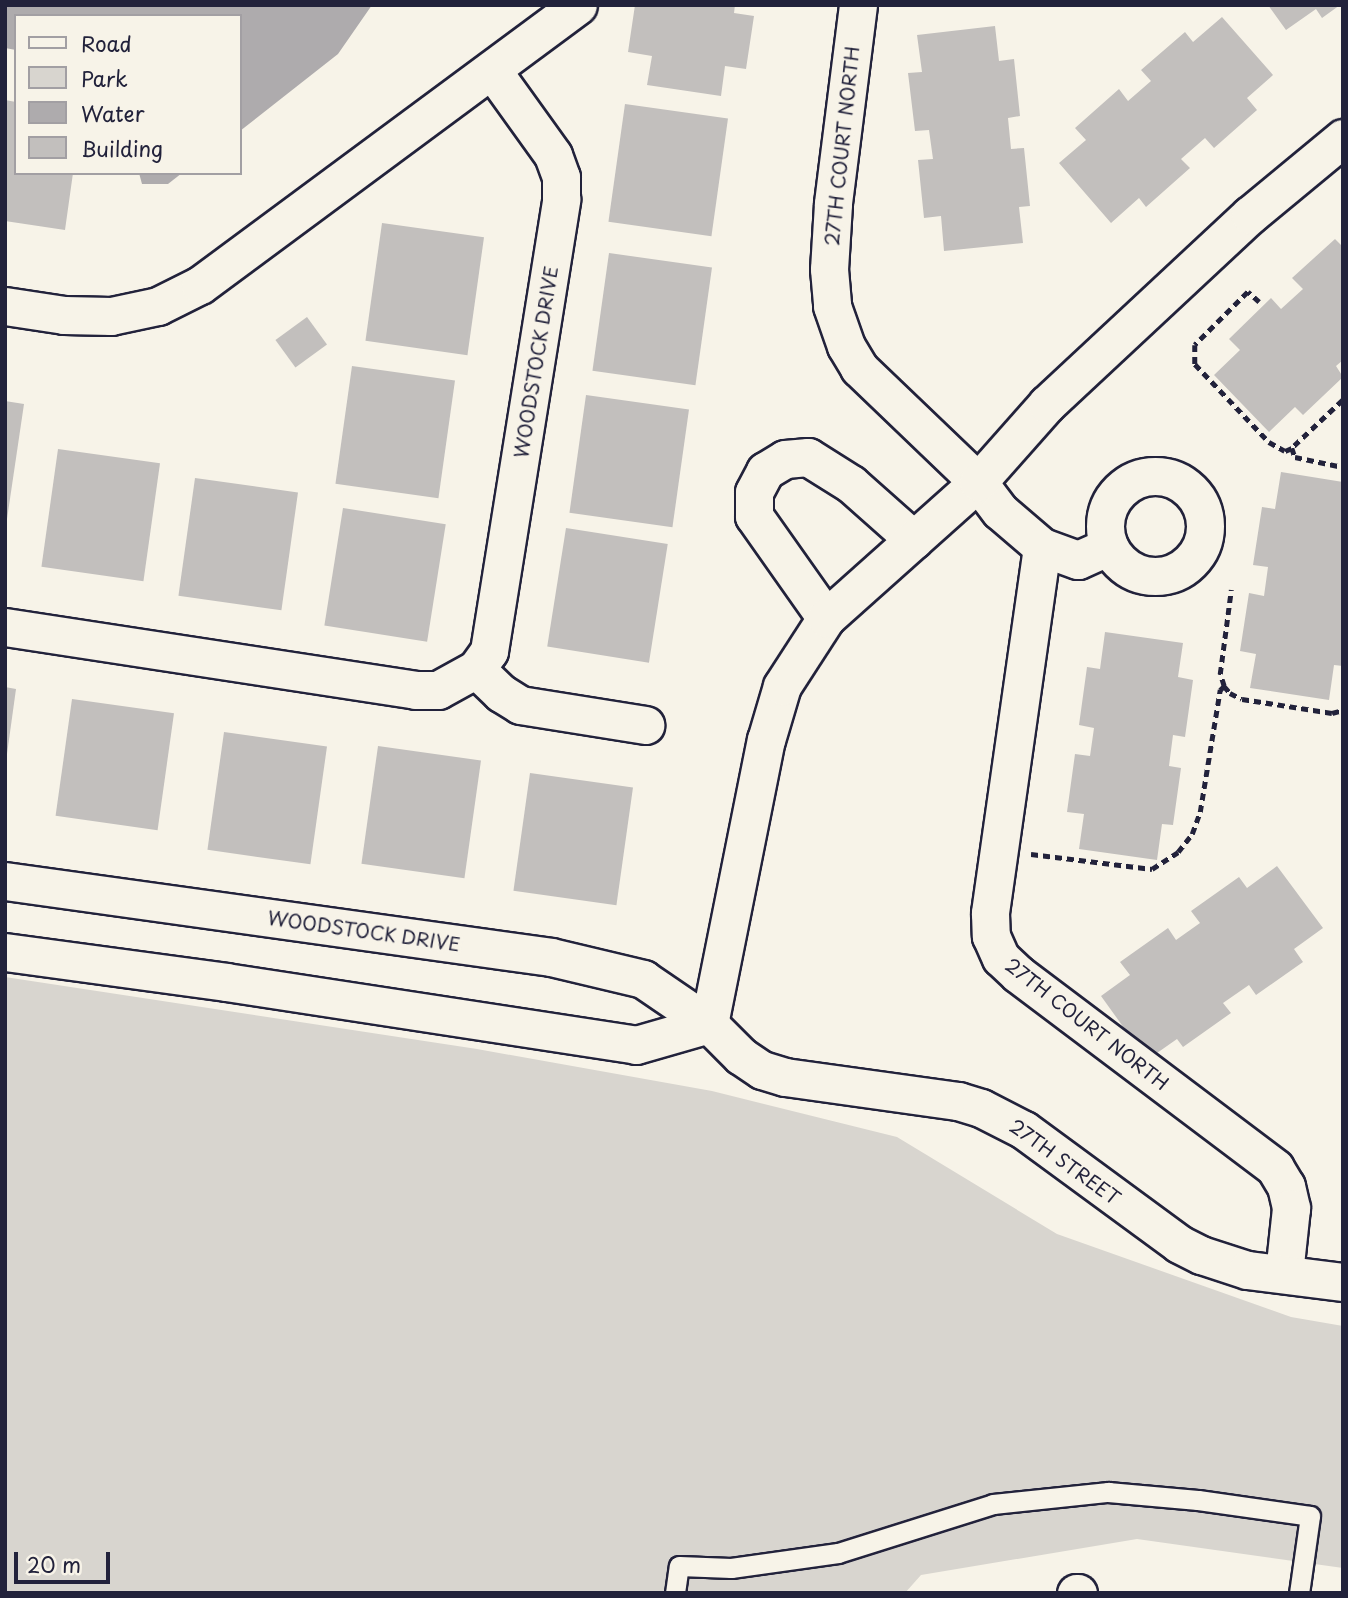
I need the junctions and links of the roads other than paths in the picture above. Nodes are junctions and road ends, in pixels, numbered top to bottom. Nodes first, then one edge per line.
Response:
1 (578, 5) edge
2 (858, 5) edge
3 (492, 70) junction
4 (1343, 138) edge
5 (5, 306) edge
6 (978, 482) junction
7 (1030, 537) junction
8 (914, 540) junction
9 (1109, 546) dead end
10 (826, 618) junction
11 (5, 627) edge
12 (476, 669) junction
13 (645, 725) dead end
14 (5, 881) edge
15 (5, 953) edge
16 (709, 1024) junction
17 (1284, 1273) junction
18 (1343, 1282) edge
19 (674, 1593) edge
20 (1299, 1593) edge

1 - 3 street
2 - 6 street, 27TH COURT NORTH
3 - 5 street
3 - 12 street, WOODSTOCK DRIVE
4 - 6 street
6 - 7 street, 27TH COURT NORTH
6 - 8 street
7 - 9 street, 27TH COURT NORTH
7 - 17 street, 27TH COURT NORTH
8 - 10 street
8 - 10 street
10 - 16 street
11 - 12 street
12 - 13 street
14 - 16 street, WOODSTOCK DRIVE
15 - 16 street
16 - 17 street, 27TH STREET
17 - 18 street, 27TH STREET
19 - 20 lane

